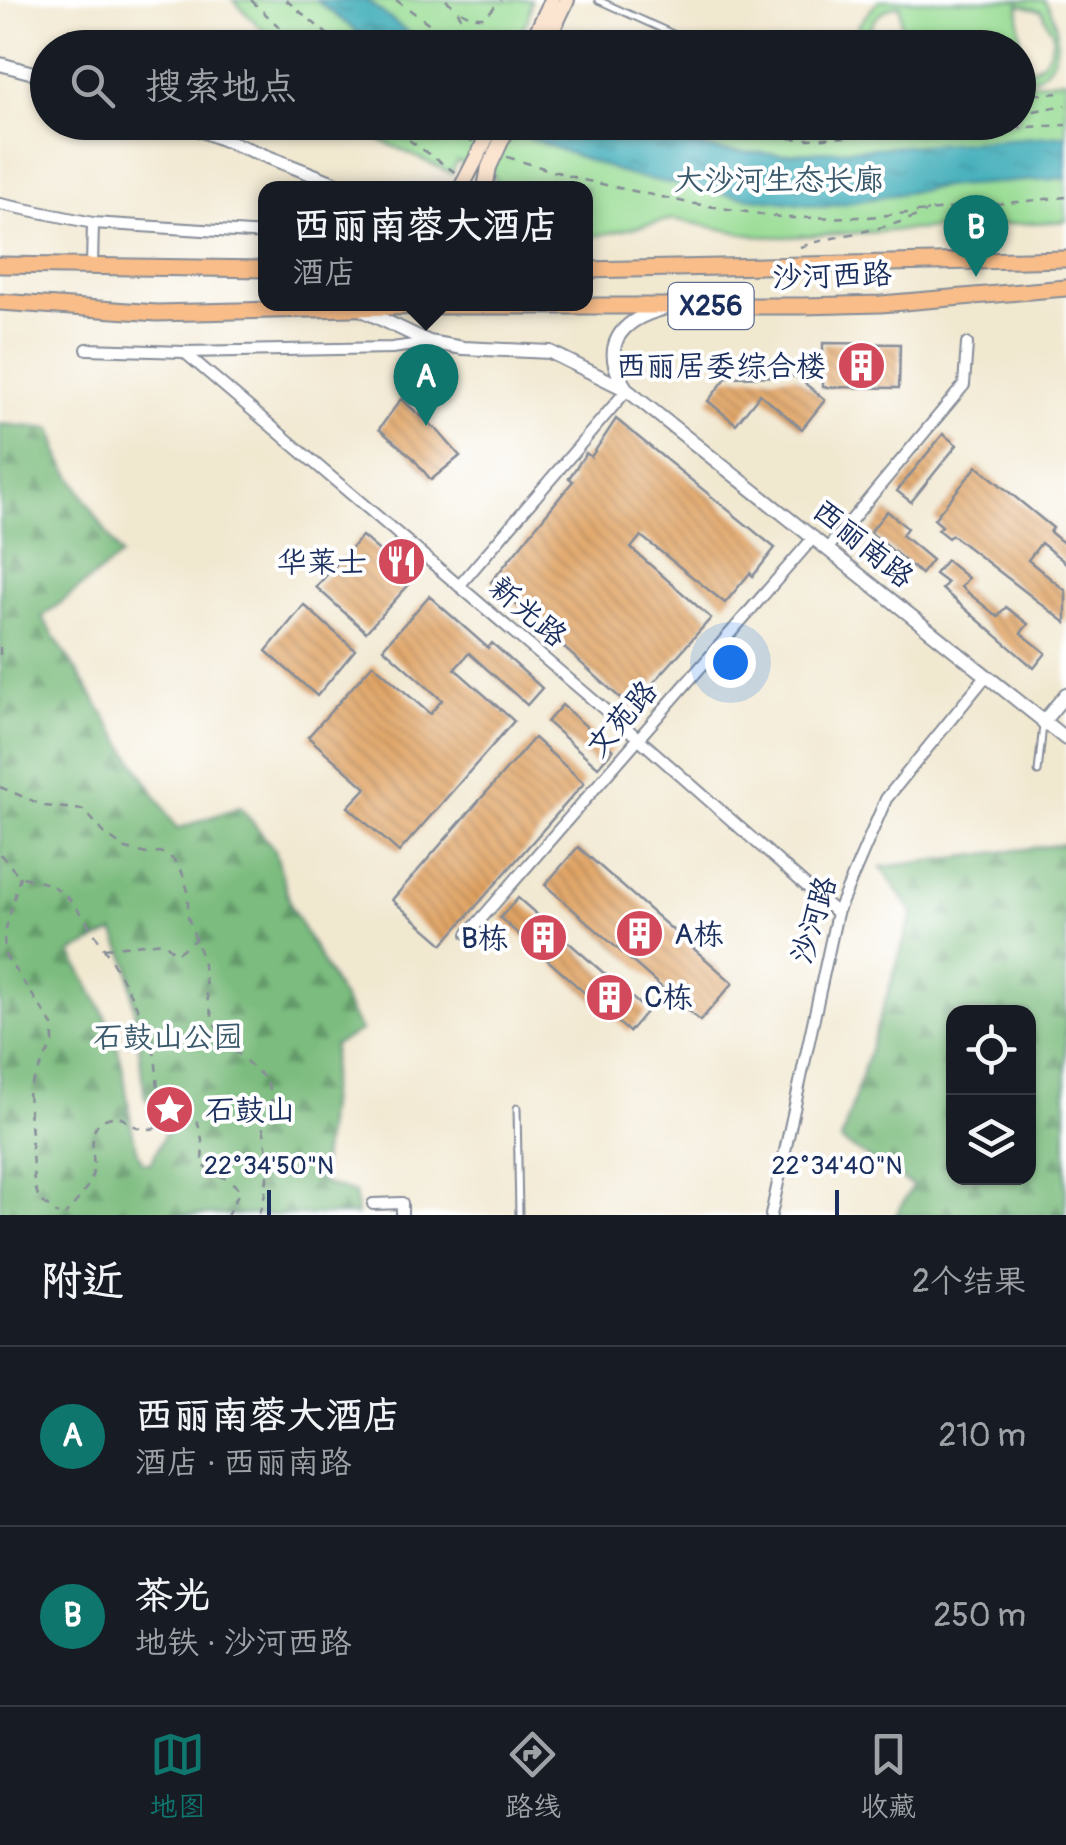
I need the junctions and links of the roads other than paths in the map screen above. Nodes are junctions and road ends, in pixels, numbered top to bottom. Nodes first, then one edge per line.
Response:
1 (552, 0) edge
2 (566, 0) edge
3 (598, 0) edge
4 (538, 30) edge
5 (552, 30) edge
6 (664, 30) edge
7 (0, 64) edge
8 (30, 72) edge
9 (223, 140) edge
10 (489, 140) edge
11 (498, 140) edge
12 (482, 164) junction
13 (322, 181) edge
14 (467, 181) edge
15 (484, 181) edge
16 (0, 204) edge
17 (93, 224) junction
18 (258, 234) edge
19 (1066, 259) edge
20 (0, 265) edge
21 (92, 266) junction
22 (258, 269) edge
23 (593, 270) edge
24 (1066, 288) edge
25 (0, 302) edge
26 (679, 305) junction
27 (593, 306) edge
28 (258, 310) edge
29 (364, 311) edge
30 (429, 342) junction
31 (967, 344) dead end
32 (87, 349) dead end
33 (184, 352) junction
34 (627, 390) junction
35 (814, 536) junction
36 (828, 548) junction
37 (459, 586) junction
38 (986, 676) junction
39 (1066, 694) edge
40 (1043, 722) junction
41 (638, 738) junction
42 (1066, 739) edge
43 (1038, 772) dead end
44 (838, 913) junction
45 (468, 934) dead end
46 (518, 1108) dead end
47 (374, 1204) dead end
48 (402, 1215) edge
49 (519, 1215) edge
50 (771, 1215) edge

1 - 4 main road
2 - 5 main road
3 - 6 lane
7 - 8 street
9 - 13 street
10 - 12 main road, bridge
11 - 12 main road, bridge
12 - 14 main road
12 - 15 main road
16 - 17 street
17 - 18 street
17 - 21 street
19 - 23 main road, 沙河西路 / X256
20 - 21 main road
21 - 22 main road
24 - 26 main road, 沙河西路 / X256
25 - 28 main road, 沙河西路 / X256
26 - 27 main road, 沙河西路 / X256
26 - 34 street
29 - 30 street, 西丽南路
30 - 33 street
30 - 34 street, 西丽南路
31 - 36 street
32 - 33 street
33 - 37 street, 新光路
34 - 35 street, 西丽南路
34 - 37 street
35 - 36 street, 西丽南路
35 - 41 street, 文苑路
36 - 38 street, 西丽南路
37 - 41 street, 新光路
38 - 40 street, 西丽南路
38 - 44 street, 沙河路
39 - 40 street
40 - 42 street, 西丽南路
40 - 43 lane
41 - 44 street, 新光路
41 - 45 street, 文苑路
44 - 50 street, 沙河路
46 - 49 lane
47 - 48 street

